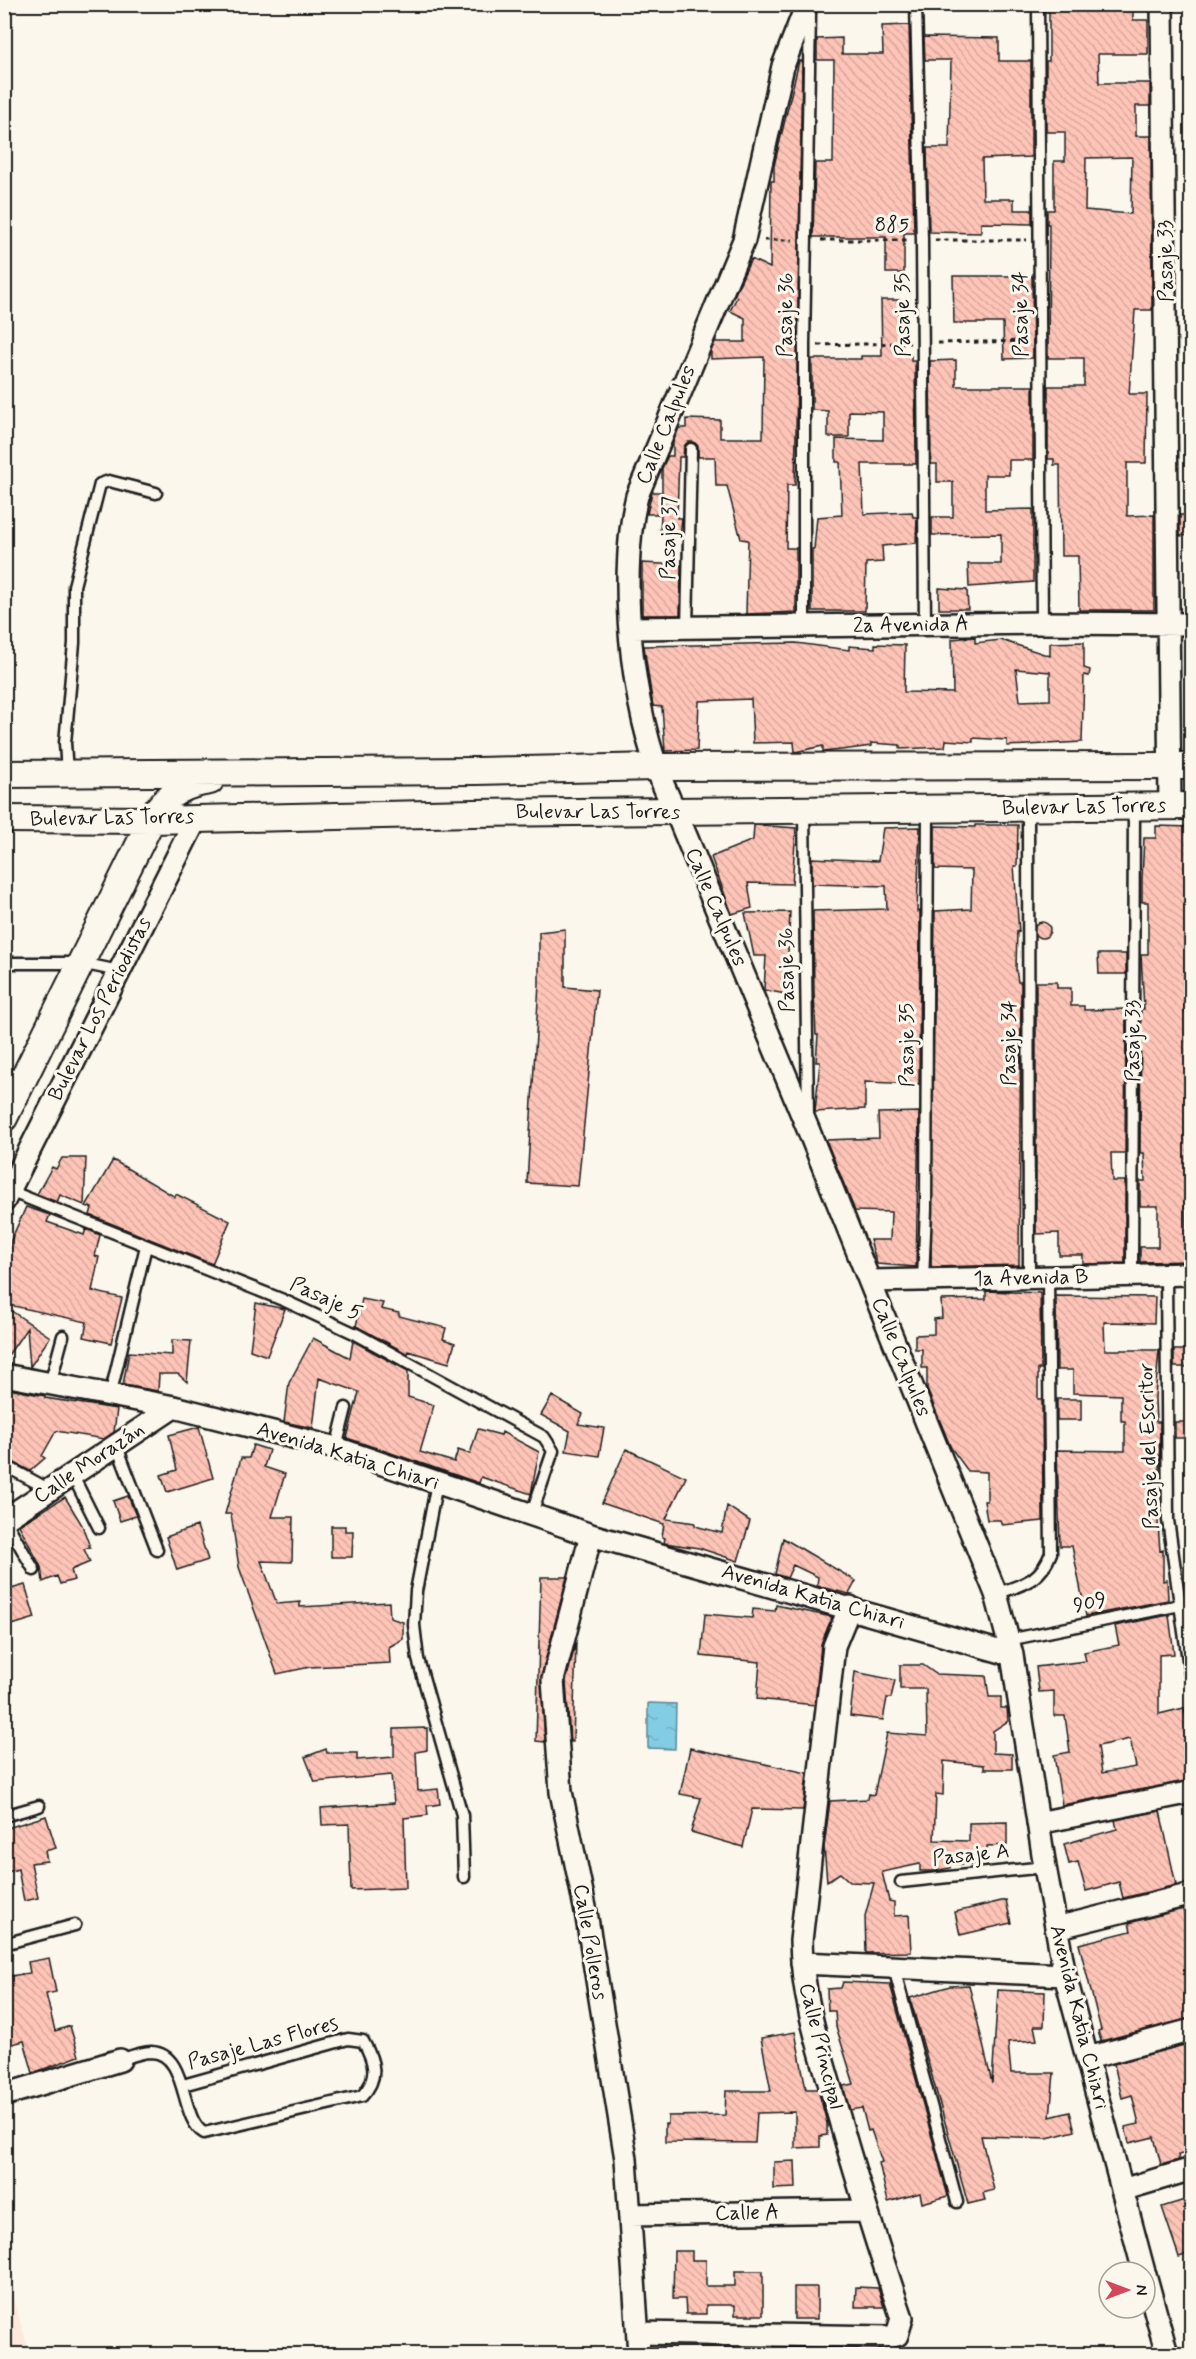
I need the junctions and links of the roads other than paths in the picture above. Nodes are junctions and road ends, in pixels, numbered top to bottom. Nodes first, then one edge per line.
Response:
1 (808, 4) edge
2 (916, 4) edge
3 (1038, 4) edge
4 (1162, 4) edge
5 (691, 449) dead end
6 (156, 493) dead end
7 (1042, 623) junction
8 (925, 624) junction
9 (1170, 624) junction
10 (1191, 624) edge
11 (804, 626) junction
12 (631, 628) junction
13 (687, 629) junction
14 (1181, 766) edge
15 (656, 767) junction
16 (267, 771) junction
17 (477, 771) junction
18 (4, 774) edge
19 (66, 774) junction
20 (1181, 806) edge
21 (1134, 807) junction
22 (1028, 808) junction
23 (928, 809) junction
24 (804, 811) junction
25 (676, 812) junction
26 (473, 813) junction
27 (196, 817) junction
28 (4, 819) edge
29 (152, 820) junction
30 (4, 963) edge
31 (81, 963) junction
32 (119, 971) junction
33 (4, 1118) edge
34 (808, 1129) junction
35 (6, 1194) edge
36 (146, 1246) junction
37 (1191, 1274) edge
38 (1132, 1275) junction
39 (1166, 1275) junction
40 (1038, 1278) junction
41 (923, 1280) junction
42 (871, 1281) junction
43 (63, 1336) dead end
44 (4, 1375) edge
45 (50, 1384) junction
46 (110, 1396) junction
47 (174, 1407) junction
48 (346, 1408) dead end
49 (116, 1444) junction
50 (336, 1448) junction
51 (4, 1465) edge
52 (72, 1474) junction
53 (437, 1483) junction
54 (50, 1490) junction
55 (532, 1513) junction
56 (5, 1520) edge
57 (99, 1528) dead end
58 (591, 1535) junction
59 (157, 1550) dead end
60 (34, 1570) dead end
61 (996, 1594) junction
62 (1180, 1605) junction
63 (850, 1607) junction
64 (1010, 1648) junction
65 (1191, 1688) edge
66 (1191, 1792) edge
67 (39, 1806) dead end
68 (4, 1816) edge
69 (1038, 1823) junction
70 (1045, 1867) junction
71 (464, 1877) dead end
72 (902, 1882) dead end
73 (1191, 1894) edge
74 (75, 1925) dead end
75 (1056, 1928) junction
76 (4, 1944) edge
77 (802, 1963) junction
78 (894, 1968) junction
79 (1065, 1975) junction
80 (1191, 2030) edge
81 (1088, 2058) junction
82 (120, 2060) joint
83 (183, 2085) junction
84 (4, 2095) edge
85 (1191, 2169) edge
86 (1122, 2190) junction
87 (957, 2202) dead end
88 (865, 2211) junction
89 (630, 2215) junction
90 (1141, 2260) edge
91 (1157, 2318) edge
92 (638, 2333) junction
93 (639, 2355) edge
94 (1167, 2355) edge

1 - 11 lane, Pasaje 36
1 - 12 street, Calle Calpules
2 - 8 lane, Pasaje 35
3 - 7 lane, Pasaje 34
4 - 9 street, Pasaje 33
5 - 13 lane, Pasaje 37
6 - 19 lane
7 - 8 street, 2a Avenida A
7 - 9 street, 2a Avenida A
8 - 11 street, 2a Avenida A
9 - 10 street, 2a Avenida A
9 - 14 street, Pasaje 33
11 - 13 street, 2a Avenida A
12 - 13 street, 2a Avenida A
12 - 15 street, Calle Calpules
14 - 15 street, Bulevar Las Torres
14 - 20 street, Pasaje 33
15 - 17 street, Bulevar Las Torres
15 - 25 street, Calle Calpules
16 - 17 street, Bulevar Las Torres
16 - 19 street, Bulevar Las Torres
16 - 29 street, Bulevar Los Periodistas
17 - 26 street
18 - 19 street, Bulevar Las Torres
20 - 21 street, Bulevar Las Torres
21 - 22 street, Bulevar Las Torres
21 - 38 lane, Pasaje 33
22 - 23 street, Bulevar Las Torres
22 - 40 lane, Pasaje 34
23 - 24 street, Bulevar Las Torres
23 - 41 lane, Pasaje 35
24 - 25 street, Bulevar Las Torres
24 - 34 lane, Pasaje 36
25 - 26 street, Bulevar Las Torres
25 - 34 street, Calle Calpules
26 - 27 street, Bulevar Las Torres
27 - 29 street, Bulevar Las Torres
27 - 32 street, Bulevar Los Periodistas
28 - 29 street, Bulevar Las Torres
29 - 31 street, Bulevar Los Periodistas
30 - 31 lane
31 - 32 lane
31 - 33 street, Bulevar Los Periodistas
32 - 35 street, Bulevar Los Periodistas
34 - 42 street, Calle Calpules
35 - 36 lane, Pasaje 5
36 - 46 lane
36 - 55 lane, Pasaje 5
37 - 39 street, 1a Avenida B
38 - 39 street, 1a Avenida B
38 - 40 street, 1a Avenida B
39 - 62 lane, Pasaje del Escritor
40 - 41 street, 1a Avenida B
40 - 61 lane, Pasaje 34
41 - 42 street, 1a Avenida B
42 - 61 street, Calle Calpules
43 - 45 lane
44 - 45 street, Avenida Katia Chiari
45 - 46 street, Avenida Katia Chiari
46 - 47 street, Avenida Katia Chiari
47 - 49 street, Calle Morazán
47 - 50 street, Avenida Katia Chiari
48 - 50 lane
49 - 52 street, Calle Morazán
49 - 59 lane
50 - 53 street, Avenida Katia Chiari
51 - 54 lane
52 - 54 street, Calle Morazán
52 - 57 lane
53 - 55 street, Avenida Katia Chiari
53 - 71 lane
54 - 56 street, Calle Morazán
55 - 58 street, Avenida Katia Chiari
56 - 60 lane
58 - 63 street, Avenida Katia Chiari
58 - 89 street, Calle Polleros
61 - 64 street, Calle Calpules
62 - 64 lane, 909
62 - 65 lane, Pasaje del Escritor
63 - 64 street, Avenida Katia Chiari
63 - 77 street, Calle Principal
64 - 69 street, Avenida Katia Chiari
66 - 69 street
67 - 68 lane
69 - 70 street, Avenida Katia Chiari
70 - 72 lane, Pasaje A
70 - 75 street, Avenida Katia Chiari
73 - 75 street
74 - 76 lane
75 - 79 street, Avenida Katia Chiari
77 - 78 street
77 - 88 street, Calle Principal
78 - 79 street
78 - 87 lane
79 - 81 street, Avenida Katia Chiari
80 - 81 street
81 - 86 street, Avenida Katia Chiari
82 - 83 lane, Pasaje Las Flores
82 - 84 street
83 - 83 lane, Pasaje Las Flores
85 - 86 street
86 - 90 street, Avenida Katia Chiari
88 - 89 street, Calle A
88 - 92 street, Calle Principal
89 - 92 street, Calle Polleros
91 - 94 street, Avenida Katia Chiari
92 - 93 street, Calle Polleros

